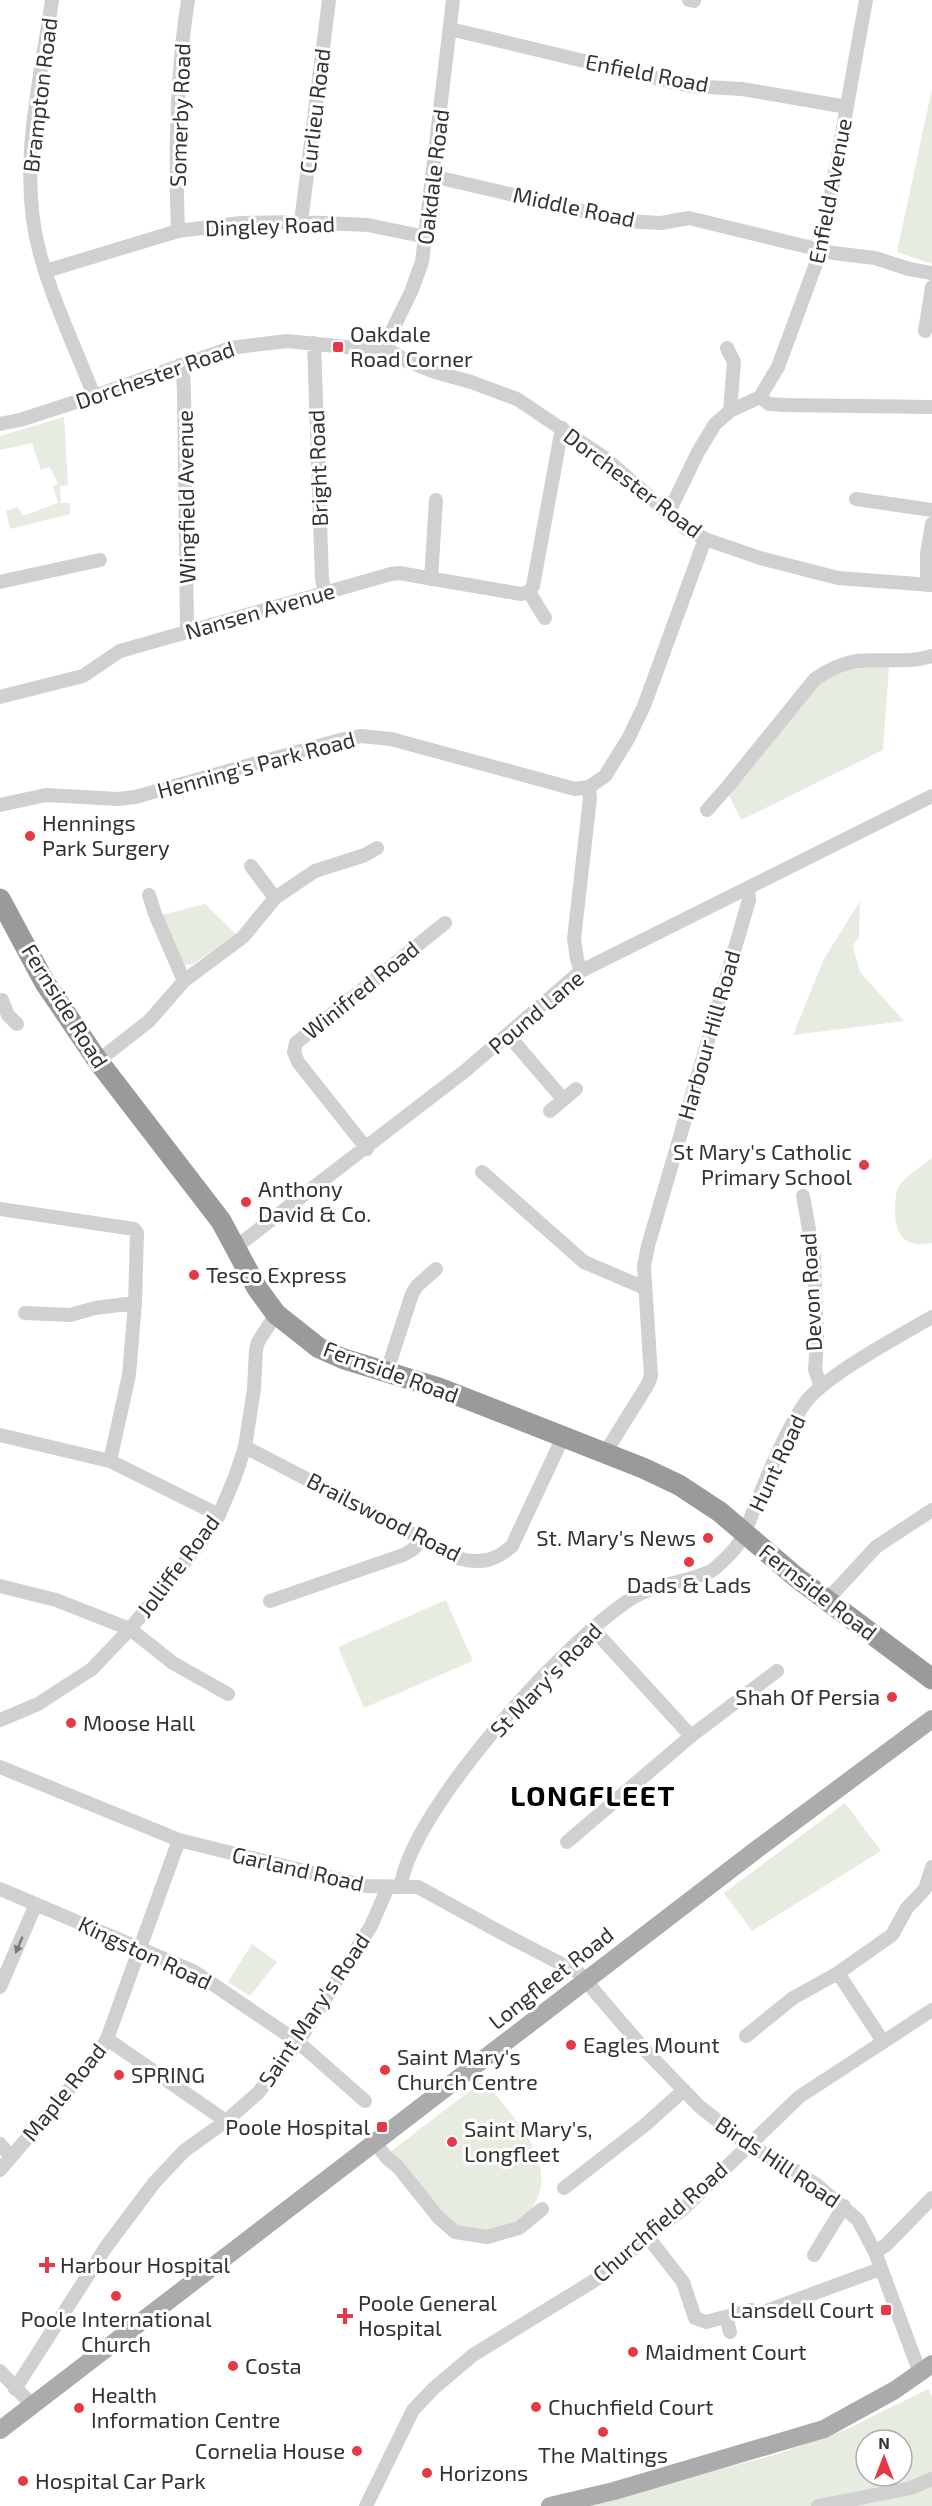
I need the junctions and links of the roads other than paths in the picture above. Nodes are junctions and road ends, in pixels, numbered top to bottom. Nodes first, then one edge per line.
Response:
1 (52, 0) edge
2 (188, 0) edge
3 (329, 0) edge
4 (453, 0) edge
5 (866, 0) edge
6 (450, 29) junction
7 (847, 106) junction
8 (432, 176) junction
9 (301, 222) junction
10 (178, 231) junction
11 (426, 237) junction
12 (822, 249) junction
13 (46, 271) junction
14 (932, 273) edge
15 (932, 287) edge
16 (925, 331) dead end
17 (314, 343) junction
18 (384, 347) junction
19 (727, 348) dead end
20 (180, 365) junction
21 (94, 396) junction
22 (760, 398) junction
23 (932, 407) edge
24 (730, 411) junction
25 (0, 424) edge
26 (562, 428) junction
27 (856, 499) dead end
28 (436, 500) dead end
29 (932, 510) edge
30 (668, 514) junction
31 (932, 524) edge
32 (705, 539) junction
33 (100, 561) dead end
34 (431, 579) junction
35 (0, 582) edge
36 (929, 585) edge
37 (325, 592) junction
38 (529, 592) junction
39 (545, 618) dead end
40 (187, 631) junction
41 (932, 656) edge
42 (0, 697) edge
43 (589, 787) junction
44 (932, 796) edge
45 (0, 805) edge
46 (707, 810) dead end
47 (377, 848) dead end
48 (251, 866) dead end
49 (748, 889) junction
50 (150, 894) dead end
51 (275, 898) junction
52 (0, 899) edge
53 (445, 923) dead end
54 (581, 970) junction
55 (184, 981) junction
56 (2, 1000) dead end
57 (8, 1019) edge
58 (508, 1035) junction
59 (98, 1061) junction
60 (576, 1089) dead end
61 (563, 1099) junction
62 (550, 1111) dead end
63 (367, 1149) junction
64 (482, 1172) dead end
65 (803, 1196) dead end
66 (0, 1209) edge
67 (236, 1247) junction
68 (436, 1269) dead end
69 (645, 1288) junction
70 (135, 1303) junction
71 (25, 1313) dead end
72 (276, 1314) junction
73 (932, 1317) edge
74 (387, 1371) junction
75 (821, 1387) junction
76 (0, 1435) edge
77 (563, 1437) junction
78 (245, 1447) junction
79 (605, 1453) junction
80 (110, 1461) junction
81 (932, 1510) edge
82 (219, 1515) junction
83 (746, 1533) junction
84 (423, 1539) junction
85 (0, 1586) edge
86 (827, 1600) junction
87 (270, 1601) dead end
88 (130, 1629) junction
89 (593, 1629) junction
90 (777, 1671) dead end
91 (932, 1679) edge
92 (228, 1694) dead end
93 (932, 1719) edge
94 (0, 1720) edge
95 (691, 1736) junction
96 (0, 1767) edge
97 (179, 1840) junction
98 (567, 1842) dead end
99 (932, 1867) edge
100 (391, 1886) junction
101 (0, 1889) edge
102 (928, 1890) edge
103 (36, 1904) junction
104 (381, 1904) joint
105 (140, 1947) junction
106 (838, 1973) junction
107 (588, 1980) junction
108 (0, 1987) edge
109 (932, 2010) edge
110 (746, 2036) dead end
111 (107, 2039) junction
112 (882, 2040) junction
113 (298, 2042) junction
114 (684, 2090) junction
115 (365, 2101) dead end
116 (226, 2121) junction
117 (375, 2143) junction
118 (0, 2144) edge
119 (747, 2144) junction
120 (11, 2157) junction
121 (0, 2170) edge
122 (564, 2188) dead end
123 (932, 2198) edge
124 (844, 2206) junction
125 (542, 2209) dead end
126 (647, 2236) junction
127 (875, 2252) junction
128 (814, 2255) dead end
129 (880, 2269) junction
130 (751, 2310) dead end
131 (766, 2311) dead end
132 (726, 2317) junction
133 (730, 2332) dead end
134 (926, 2369) edge
135 (0, 2371) edge
136 (15, 2389) junction
137 (32, 2405) junction
138 (0, 2430) edge
139 (932, 2479) edge
140 (368, 2502) edge
141 (550, 2506) edge
142 (818, 2506) edge

1 - 13 street, Brampton Road
2 - 10 street, Somerby Road
3 - 9 street, Curlieu Road
4 - 6 street, Oakdale Road
5 - 7 street, Enfield Avenue
6 - 7 street, Enfield Road
6 - 8 street, Oakdale Road
7 - 12 street, Enfield Avenue
8 - 11 street, Oakdale Road
8 - 12 street, Middle Road
9 - 10 street, Dingley Road
9 - 11 street, Dingley Road
10 - 13 street, Dingley Road
11 - 18 street, Oakdale Road
12 - 14 street, Middle Road
12 - 22 street, Enfield Avenue
13 - 21 street, Brampton Road
15 - 16 street
17 - 18 street, Dorchester Road
17 - 20 street, Dorchester Road
17 - 37 street, Bright Road
18 - 26 street, Dorchester Road
19 - 24 street
20 - 21 street, Dorchester Road
20 - 40 street, Wingfield Avenue
21 - 25 street, Dorchester Road
22 - 23 street
22 - 24 street
24 - 30 street
26 - 30 street, Dorchester Road
26 - 38 street
27 - 29 street
28 - 34 street
30 - 32 street, Dorchester Road
31 - 36 street
32 - 36 street, Dorchester Road
32 - 43 street
33 - 35 street
34 - 37 street, Nansen Avenue
34 - 38 street, Nansen Avenue
37 - 40 street, Nansen Avenue
38 - 39 street
40 - 42 street, Nansen Avenue
41 - 46 street
43 - 45 street, Henning's Park Road
43 - 54 street
44 - 49 street, Pound Lane
47 - 51 street
48 - 51 street
49 - 54 street, Pound Lane
49 - 69 street, Harbour Hill Road
50 - 55 street
51 - 55 street
52 - 59 highway, Fernside Road
53 - 63 street, Winifred Road
54 - 58 street, Pound Lane
55 - 59 street
56 - 57 street
58 - 61 street
58 - 63 street, Pound Lane
59 - 67 highway, Fernside Road
60 - 61 street
61 - 62 street
63 - 67 street, Pound Lane
64 - 69 street
65 - 75 street, Devon Road
66 - 70 street
67 - 72 highway, Fernside Road
68 - 74 street
69 - 79 street, Harbour Hill Road
70 - 71 street
70 - 80 street
72 - 74 highway, Fernside Road
72 - 78 street, Jolliffe Road
73 - 75 street, Hunt Road
74 - 77 highway, Fernside Road
75 - 83 street, Hunt Road
76 - 80 street
77 - 79 highway, Fernside Road
77 - 84 street, Brailswood Road
78 - 82 street, Jolliffe Road
78 - 84 street, Brailswood Road
79 - 83 highway, Fernside Road
80 - 82 street
81 - 86 street
82 - 88 street, Jolliffe Road
83 - 86 highway, Fernside Road
83 - 89 street, St Mary's Road
84 - 87 street
85 - 88 street
86 - 91 highway, Fernside Road
88 - 92 street
88 - 94 street, Jolliffe Road
89 - 95 street
89 - 100 street, St Mary's Road
90 - 95 street
93 - 107 main road, Longfleet Road
95 - 98 street
96 - 97 street, Garland Road
97 - 100 street, Garland Road
97 - 105 street, Maple Road
99 - 102 street
100 - 104 street, St Mary's Road
100 - 107 street, Garland Road
101 - 103 street, Kingston Road
102 - 106 street
103 - 105 street, Kingston Road
103 -> 108 street
104 - 113 street, Saint Mary's Road
105 - 111 street, Maple Road
105 - 113 street, Kingston Road
106 - 110 street
106 - 112 street
107 - 114 street, Birds Hill Road
107 - 117 main road, Longfleet Road
109 - 112 street, Churchfield Road
111 - 116 street
111 - 120 street, Maple Road
112 - 119 street, Churchfield Road
113 - 115 street, Kingston Road
113 - 116 street, Saint Mary's Road
114 - 119 street, Birds Hill Road
114 - 122 street
116 - 136 street, Saint Mary's Road
117 - 125 street
117 - 137 main road, Longfleet Road
118 - 120 street
119 - 124 street, Birds Hill Road
119 - 126 street, Churchfield Road
120 - 121 street, Maple Road
123 - 127 street
124 - 127 street, Birds Hill Road
124 - 128 street
126 - 132 street
126 - 140 street, Churchfield Road
127 - 129 street, Birds Hill Road
129 - 131 street
129 - 134 street, Birds Hill Road
130 - 132 street
132 - 133 street
134 - 141 main road
135 - 136 street
136 - 137 street
137 - 138 main road, Longfleet Road
139 - 142 street

